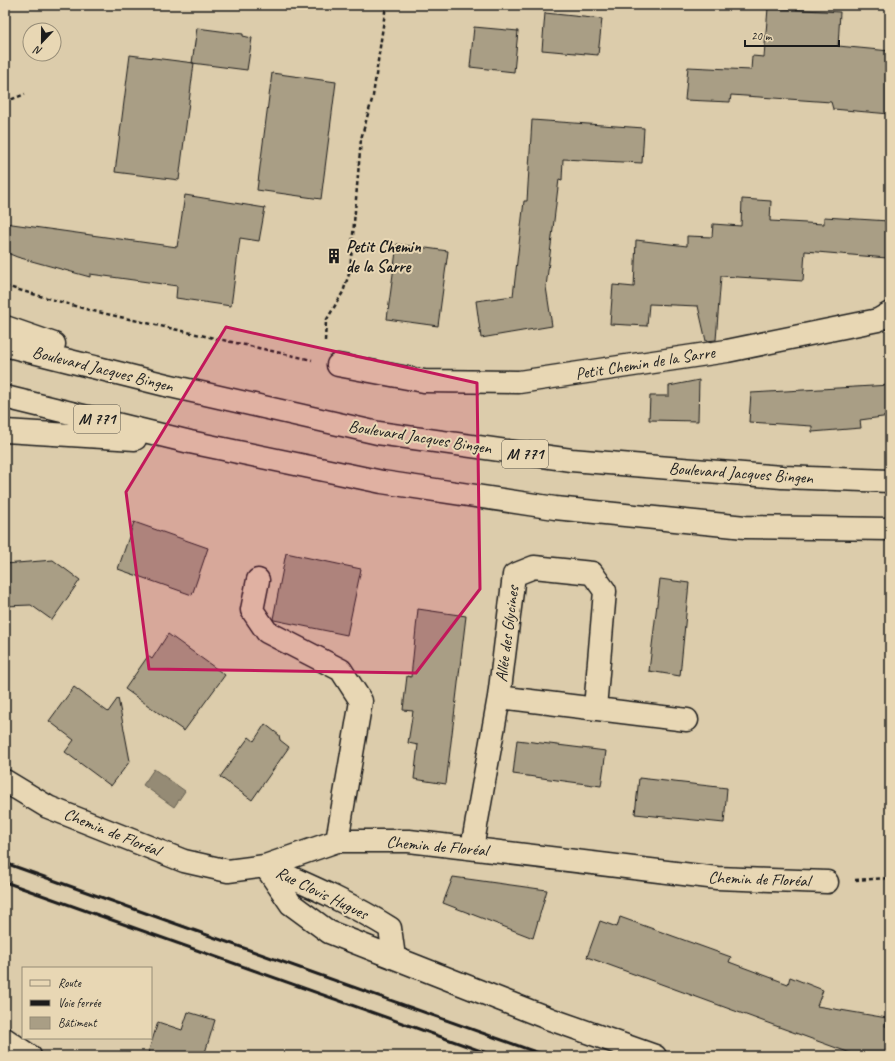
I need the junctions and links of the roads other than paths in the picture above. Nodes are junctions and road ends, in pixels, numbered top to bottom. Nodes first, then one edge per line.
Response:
1 (890, 314) edge
2 (5, 327) edge
3 (5, 345) edge
4 (338, 366) road end
5 (166, 385) junction
6 (5, 396) edge
7 (5, 431) edge
8 (190, 442) junction
9 (890, 481) edge
10 (890, 529) edge
11 (258, 580) dead end
12 (499, 697) junction
13 (595, 708) junction
14 (687, 720) dead end
15 (5, 781) edge
16 (337, 841) junction
17 (472, 848) junction
18 (265, 866) junction
19 (827, 882) road end
20 (394, 957) junction
21 (5, 1039) edge
22 (30, 1056) edge
23 (655, 1056) edge

1 - 4 main road, Petit Chemin de la Sarre
2 - 5 main road
3 - 5 main road, Boulevard Jacques Bingen / M 771
5 - 9 main road, Boulevard Jacques Bingen / M 771
6 - 8 main road, M 771
7 - 8 main road
8 - 10 main road, M 771
11 - 16 main road
12 - 13 main road, Allée des Glycines
12 - 13 main road, Allée des Glycines
12 - 17 main road, Allée des Glycines
13 - 14 main road, Allée des Glycines
15 - 18 main road, Chemin de Floréal
16 - 17 main road, Chemin de Floréal
16 - 18 main road, Chemin de Floréal
17 - 19 main road, Chemin de Floréal
18 - 20 main road, Rue Clovis Hugues
18 - 20 main road, Rue Clovis Hugues
20 - 23 main road, Rue Clovis Hugues
21 - 22 main road

